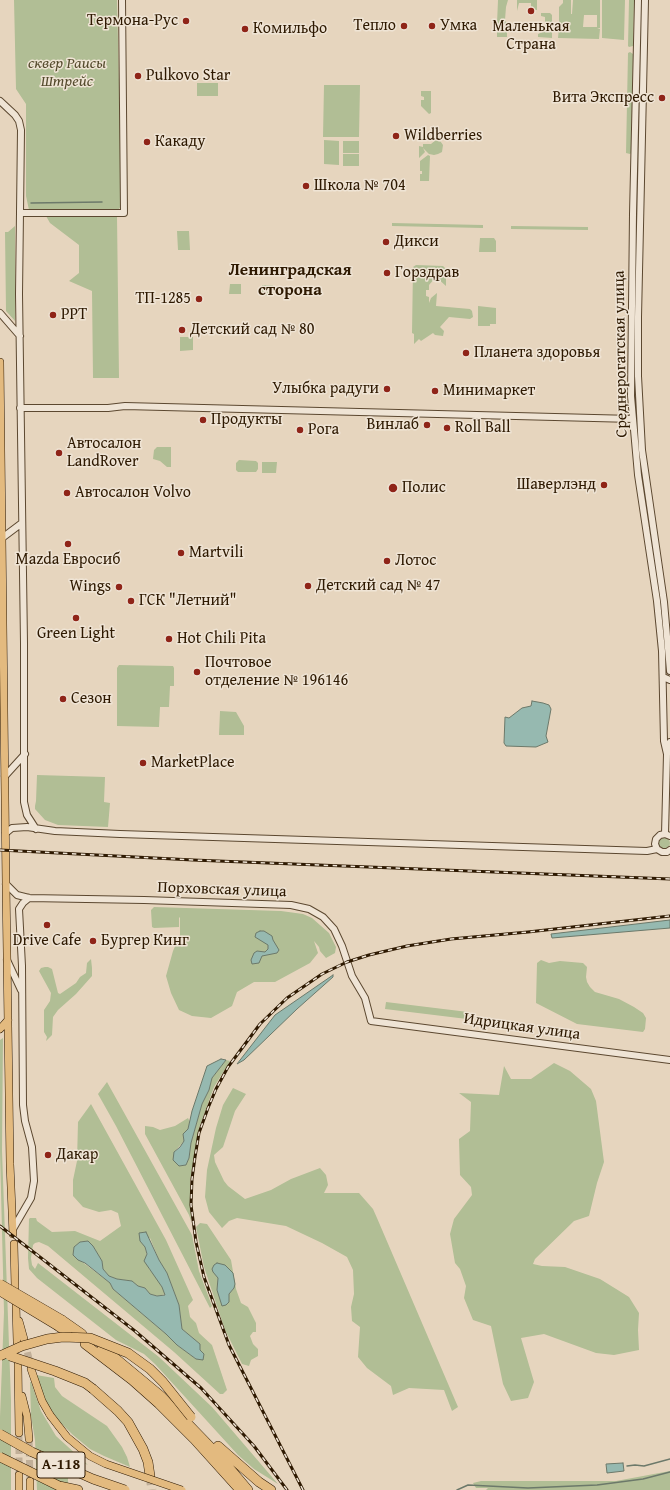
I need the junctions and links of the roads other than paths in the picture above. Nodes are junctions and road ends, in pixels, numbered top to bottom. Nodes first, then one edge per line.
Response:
1 (122, 0) edge
2 (638, 0) edge
3 (645, 0) edge
4 (0, 101) edge
5 (20, 213) junction
6 (0, 313) edge
7 (20, 336) junction
8 (0, 362) edge
9 (20, 408) junction
10 (633, 419) junction
11 (22, 523) junction
12 (2, 538) junction
13 (670, 672) edge
14 (663, 677) junction
15 (670, 680) edge
16 (670, 742) edge
17 (25, 754) junction
18 (667, 754) junction
19 (5, 776) junction
20 (36, 829) junction
21 (6, 833) junction
22 (668, 835) edge
23 (657, 849) junction
24 (670, 850) edge
25 (6, 884) junction
26 (29, 898) junction
27 (8, 960) junction
28 (22, 994) junction
29 (8, 1020) junction
30 (372, 1021) joint
31 (0, 1029) edge
32 (670, 1060) edge
33 (13, 1231) joint
34 (14, 1244) dead end
35 (0, 1284) edge
36 (15, 1287) dead end
37 (0, 1291) edge
38 (16, 1306) dead end
39 (60, 1323) junction
40 (67, 1332) dead end
41 (82, 1334) dead end
42 (21, 1341) tunnel mouth
43 (85, 1344) dead end
44 (102, 1347) dead end
45 (0, 1356) edge
46 (10, 1356) dead end
47 (18, 1365) dead end
48 (31, 1369) tunnel mouth
49 (19, 1382) junction
50 (19, 1433) tunnel mouth
51 (0, 1434) edge
52 (30, 1439) tunnel mouth
53 (0, 1457) edge
54 (19, 1475) tunnel mouth
55 (150, 1476) tunnel mouth
56 (30, 1481) tunnel mouth
57 (62, 1488) edge
58 (19, 1490) edge
59 (30, 1490) edge
60 (78, 1490) edge
61 (125, 1490) edge
62 (182, 1490) edge
63 (240, 1490) edge
64 (248, 1490) edge
65 (271, 1490) edge

1 - 5 street
2 - 10 street, Среднерогатская улица
3 - 13 street, Среднерогатская улица
4 - 5 street
5 - 7 street
6 - 7 street
7 - 9 street
8 - 12 main road
9 - 10 street
9 - 11 street
10 - 14 street, Среднерогатская улица
11 - 12 street
11 - 17 street
12 - 19 main road
13 - 14 street
14 - 15 street
14 - 18 street, Среднерогатская улица
16 - 18 street, Среднерогатская улица
17 - 19 street
17 - 20 street
18 - 22 street, Среднерогатская улица
19 - 21 main road
20 - 21 street
20 - 23 street
21 - 25 main road
22 - 23 street, Среднерогатская улица
23 - 24 street
25 - 26 street, Порховская улица
25 - 27 main road
26 - 28 street
26 - 30 street, Порховская улица
27 - 28 street
27 - 29 main road
28 - 33 street
29 - 31 main road
29 - 33 main road
30 - 32 street, Идрицкая улица
34 - 36 main road
35 - 39 highway, bridge
37 - 39 highway, bridge
38 - 42 main road
39 - 40 highway
39 - 41 highway
43 - 63 highway
44 - 64 highway
45 - 65 highway, bridge
46 - 55 highway, bridge
47 - 49 main road
48 - 62 main road, bridge
49 - 50 main road
49 - 52 main road
51 - 61 highway, А-118, bridge
53 - 57 highway, А-118, bridge
54 - 58 main road
56 - 59 main road
57 - 60 highway, А-118

